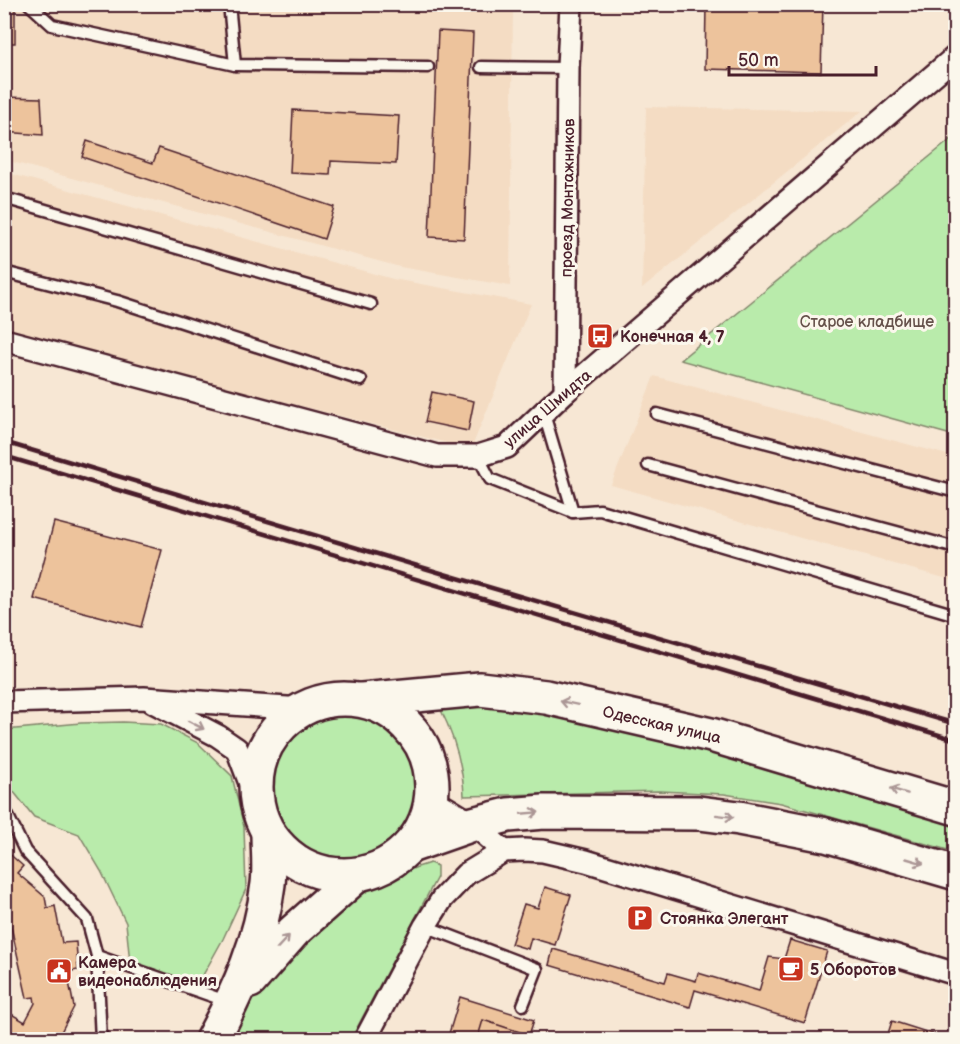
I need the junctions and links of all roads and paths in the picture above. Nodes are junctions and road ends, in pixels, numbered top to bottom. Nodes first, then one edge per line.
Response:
1 (29, 4) edge
2 (229, 4) edge
3 (571, 4) edge
4 (956, 56) edge
5 (235, 65) junction
6 (428, 67) dead end
7 (481, 67) dead end
8 (568, 68) junction
9 (4, 198) edge
10 (4, 272) edge
11 (371, 304) dead end
12 (4, 340) edge
13 (361, 380) dead end
14 (565, 392) junction
15 (544, 414) junction
16 (657, 414) dead end
17 (478, 456) junction
18 (648, 465) dead end
19 (956, 492) edge
20 (573, 512) junction
21 (956, 548) edge
22 (956, 615) edge
23 (144, 698) junction
24 (362, 700) junction
25 (4, 702) edge
26 (302, 709) junction
27 (256, 799) junction
28 (432, 799) junction
29 (956, 807) edge
30 (4, 808) edge
31 (473, 824) junction
32 (268, 833) junction
33 (410, 846) junction
34 (504, 851) junction
35 (956, 873) edge
36 (357, 875) junction
37 (425, 926) junction
38 (97, 956) junction
39 (956, 974) edge
40 (232, 1003) junction
41 (523, 1005) dead end
42 (101, 1040) edge
43 (212, 1040) edge
44 (365, 1040) edge

1 - 5 lane
2 - 5 lane
3 - 8 street, проезд Монтажников
4 - 14 street, улица Шмидта
5 - 6 lane
7 - 8 lane
8 - 14 street, проезд Монтажников
9 - 11 lane
10 - 13 lane
12 - 17 street, улица Шмидта
14 - 15 street, улица Шмидта
15 - 17 street, улица Шмидта
15 - 20 lane
16 - 19 lane
17 - 20 lane
18 - 21 lane
20 - 22 lane
23 - 25 street
23 - 26 street
23 -> 27 street
24 - 26 main road
24 - 28 main road
29 -> 24 main road, Одесская улица
26 - 27 main road
27 - 32 main road
28 - 31 street
28 - 33 main road
30 - 38 lane
31 - 33 main road
31 - 34 street
31 -> 35 main road
32 - 36 main road
32 - 40 main road
33 - 36 main road
34 - 37 street
34 - 39 street
40 -> 36 main road
37 - 41 lane
37 - 44 street
38 - 40 lane
38 - 42 lane
40 - 43 main road

